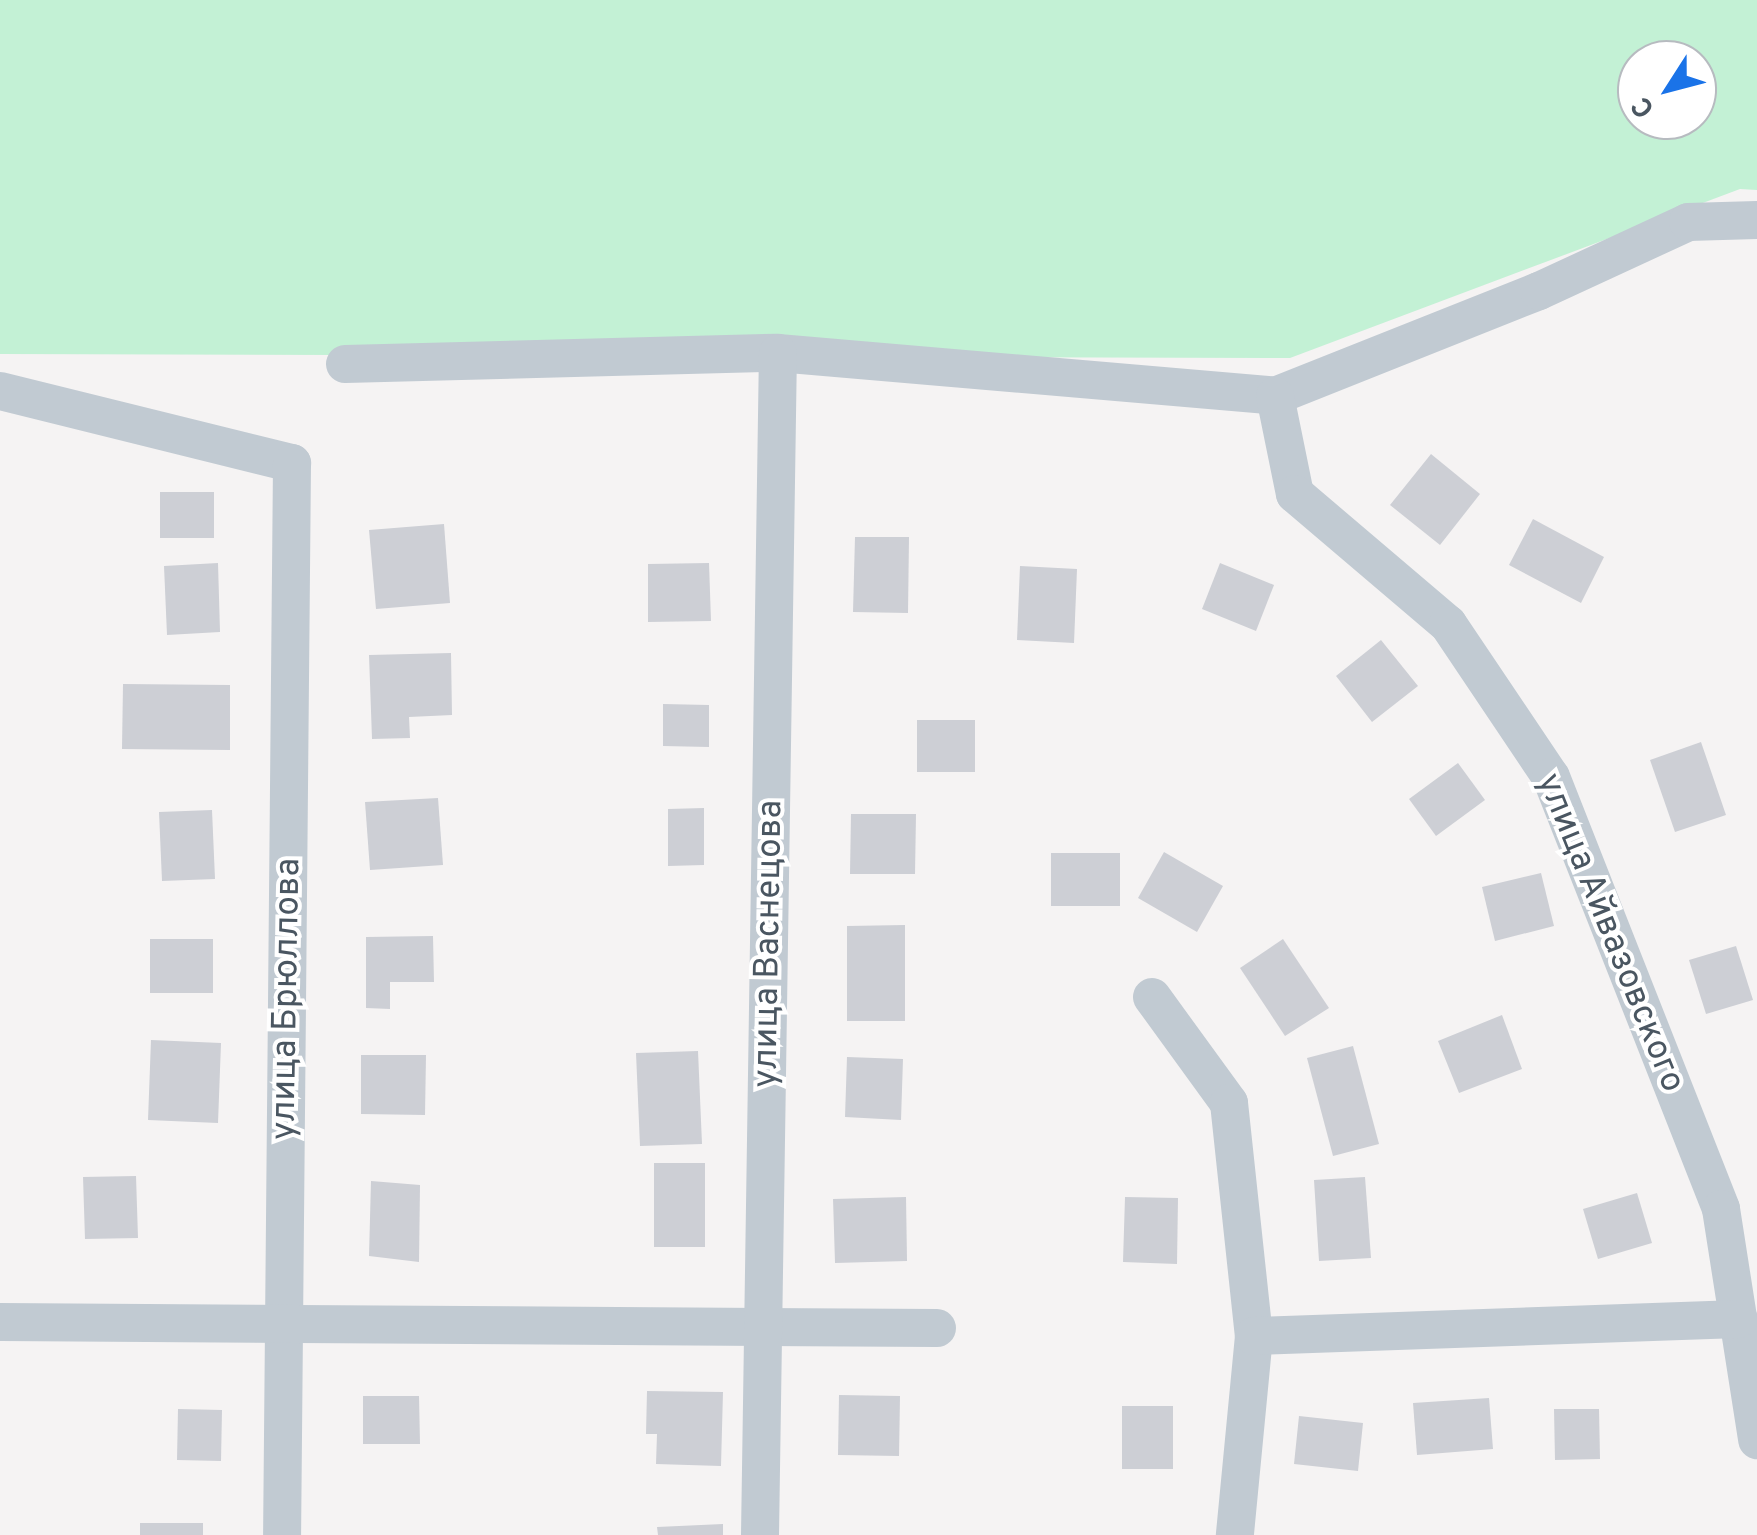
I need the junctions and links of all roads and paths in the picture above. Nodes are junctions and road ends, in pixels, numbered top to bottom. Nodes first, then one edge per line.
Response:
1 (1757, 220) edge
2 (778, 352) junction
3 (345, 364) dead end
4 (0, 392) edge
5 (1275, 396) junction
6 (1152, 997) dead end
7 (1739, 1319) junction
8 (0, 1322) edge
9 (284, 1324) junction
10 (763, 1327) junction
11 (937, 1328) dead end
12 (1254, 1336) junction
13 (1757, 1440) edge
14 (282, 1535) edge
15 (760, 1535) edge
16 (1236, 1535) edge

1 - 5 street
2 - 3 street
2 - 5 street
2 - 10 street, улица Васнецова
4 - 9 street, улица Брюллова
5 - 7 street, улица Айвазовского
6 - 12 street
7 - 12 street
7 - 13 street, улица Айвазовского
8 - 9 street
9 - 10 street
9 - 14 street, улица Брюллова
10 - 11 street
10 - 15 street, улица Васнецова
12 - 16 street

